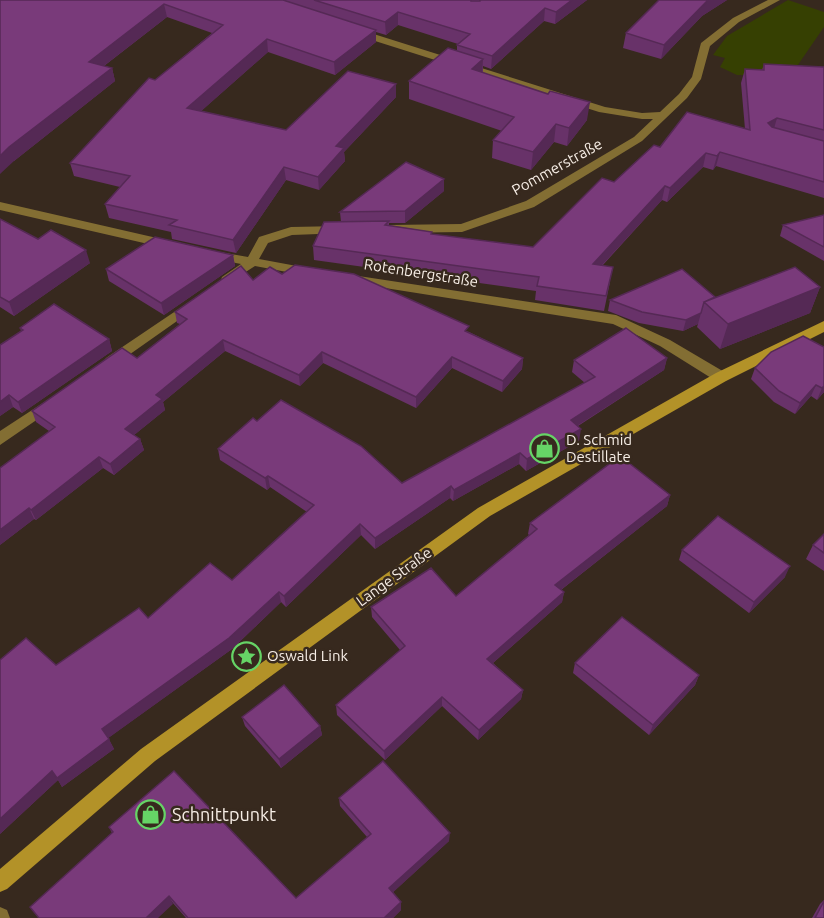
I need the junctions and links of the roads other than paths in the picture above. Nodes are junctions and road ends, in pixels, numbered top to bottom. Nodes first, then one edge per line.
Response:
1 (775, 0) edge
2 (346, 28) edge
3 (663, 115) junction
4 (0, 206) edge
5 (349, 229) edge
6 (373, 229) edge
7 (183, 248) edge
8 (206, 253) edge
9 (251, 263) junction
10 (824, 326) edge
11 (97, 371) edge
12 (721, 377) junction
13 (58, 398) edge
14 (0, 438) edge
15 (0, 882) edge

1 - 3 street, Pommerstraße
2 - 3 street
3 - 6 street, Pommerstraße
4 - 7 street
5 - 9 street
8 - 9 street, Rotenbergstraße
9 - 11 street
9 - 12 street, Rotenbergstraße
10 - 12 main road, Lange Straße
12 - 15 main road, Lange Straße
13 - 14 street

